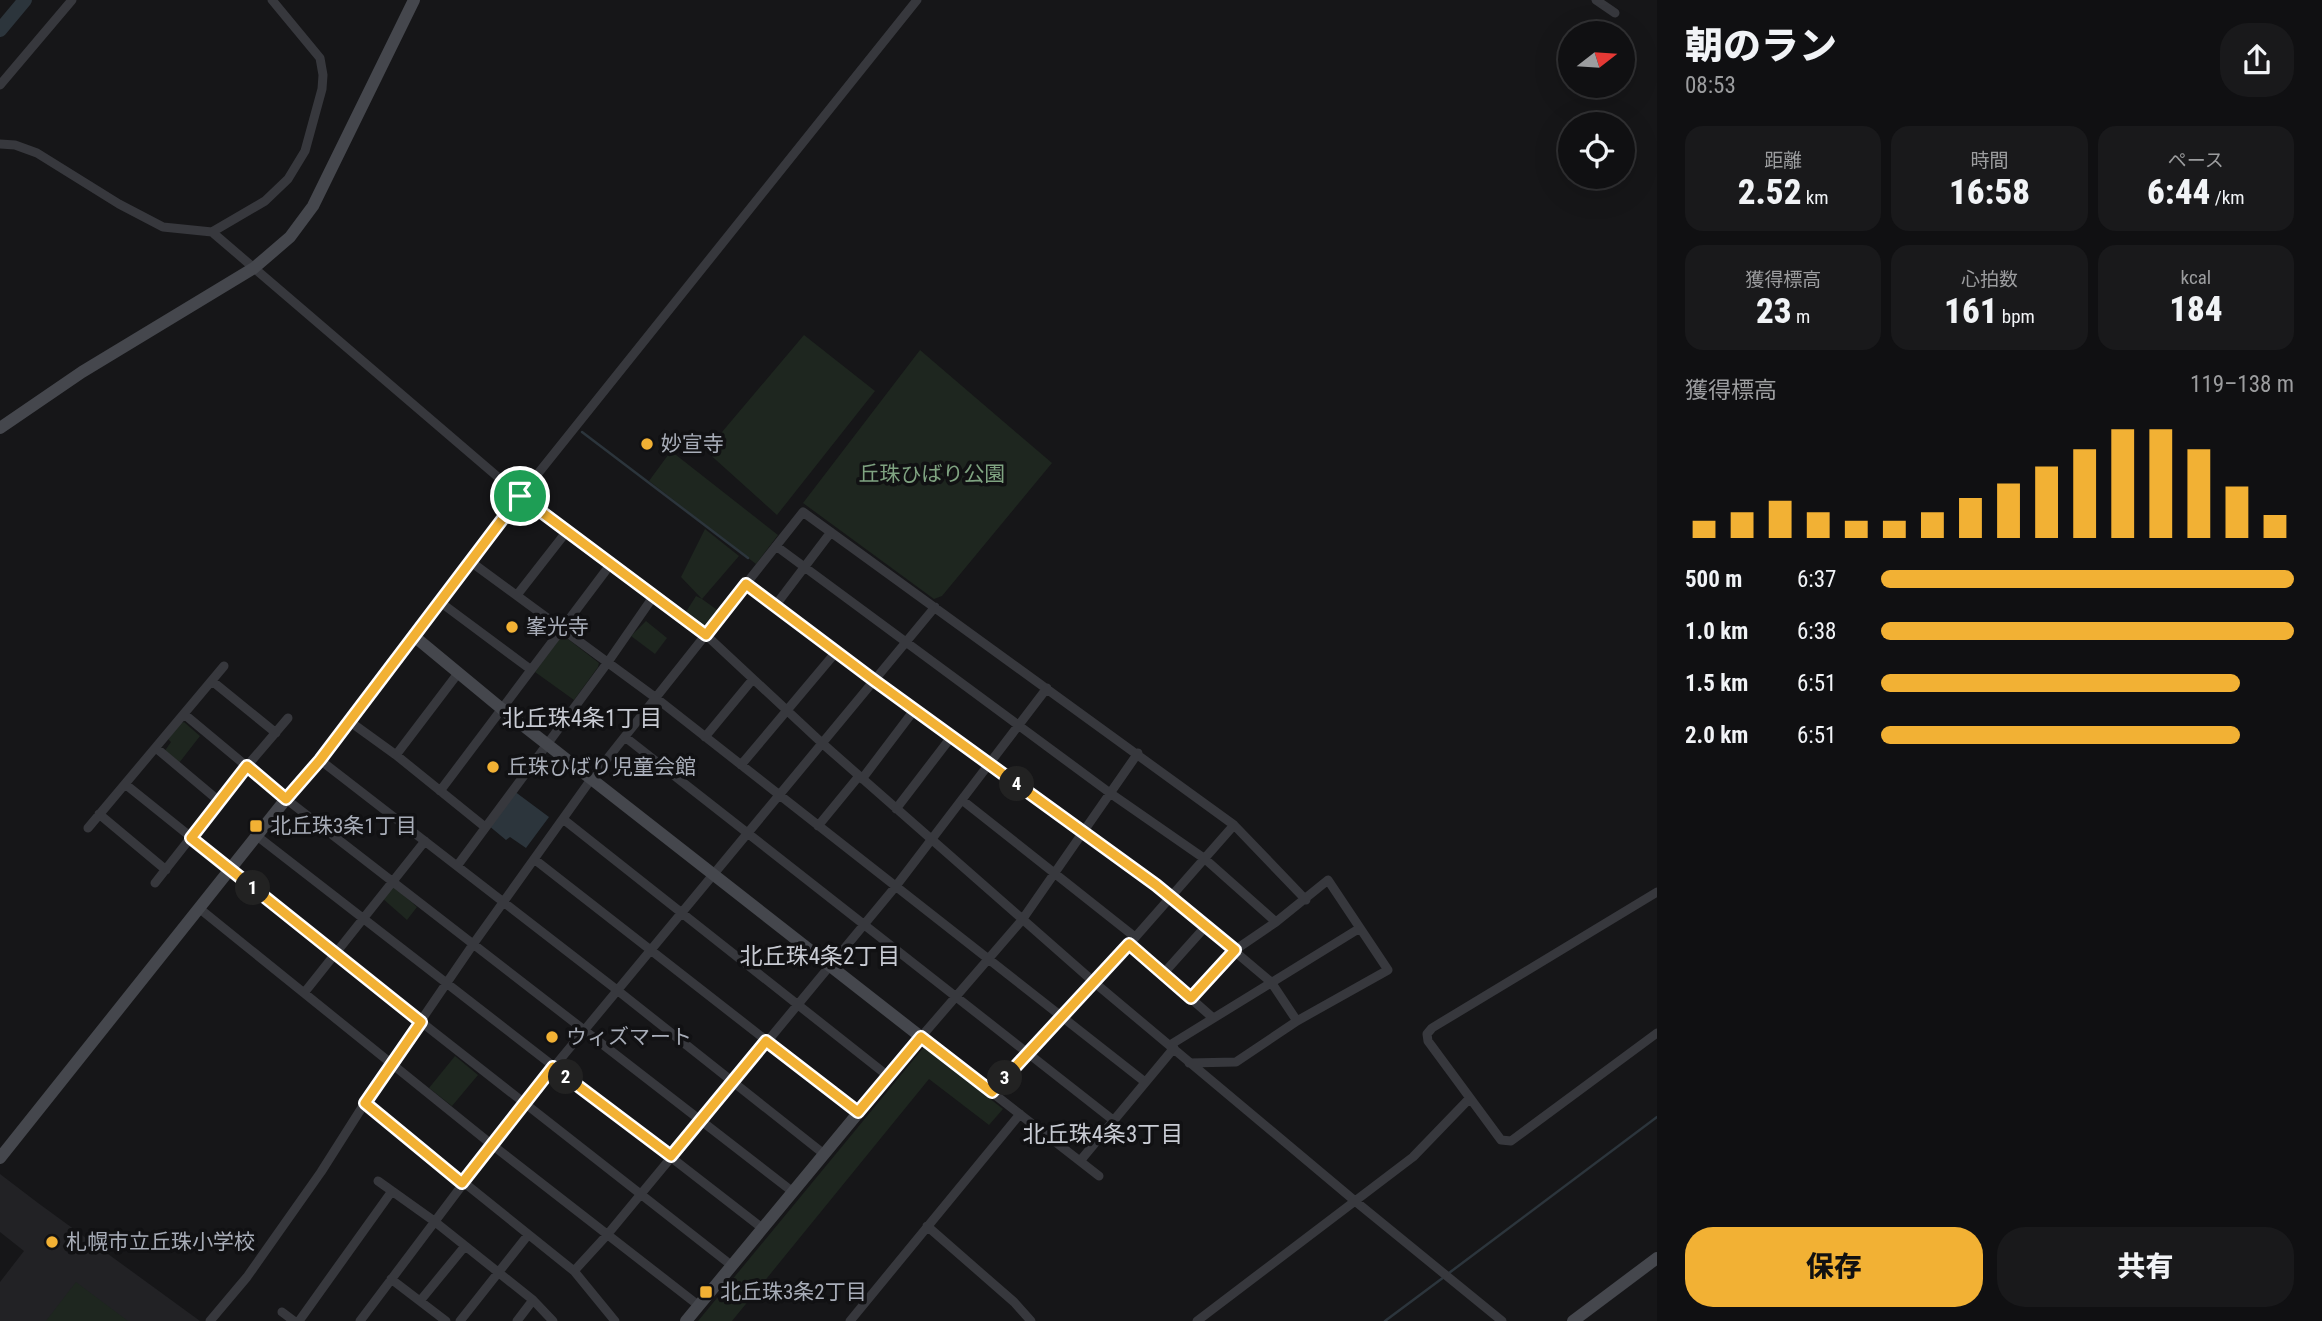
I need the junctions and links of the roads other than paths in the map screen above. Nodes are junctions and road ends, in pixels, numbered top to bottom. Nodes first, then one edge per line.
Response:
1 (72, 0) edge
2 (272, 0) edge
3 (414, 0) edge
4 (917, 0) edge
5 (1596, 0) edge
6 (1615, 13) dead end
7 (0, 85) edge
8 (0, 144) edge
9 (212, 232) junction
10 (254, 268) junction
11 (0, 428) edge
12 (520, 496) junction
13 (567, 531) junction
14 (831, 532) junction
15 (776, 546) junction
16 (471, 562) junction
17 (610, 565) junction
18 (804, 567) junction
19 (746, 584) junction
20 (517, 596) junction
21 (653, 597) junction
22 (440, 603) junction
23 (775, 606) junction
24 (935, 607) junction
25 (562, 628) junction
26 (706, 635) junction
27 (415, 637) junction
28 (906, 642) junction
29 (836, 652) junction
30 (608, 662) junction
31 (224, 666) dead end
32 (530, 669) junction
33 (459, 672) junction
34 (753, 679) junction
35 (212, 681) junction
36 (875, 681) junction
37 (1047, 688) junction
38 (656, 698) junction
39 (502, 709) junction
40 (915, 709) junction
41 (787, 711) junction
42 (184, 714) junction
43 (288, 718) dead end
44 (349, 721) junction
45 (1019, 726) junction
46 (276, 733) junction
47 (952, 736) junction
48 (625, 737) junction
49 (705, 737) junction
50 (548, 744) junction
51 (823, 744) junction
52 (156, 748) junction
53 (1138, 754) junction
54 (396, 755) junction
55 (320, 760) junction
56 (989, 764) junction
57 (741, 765) junction
58 (247, 766) junction
59 (860, 777) junction
60 (592, 778) junction
61 (125, 784) junction
62 (440, 791) junction
63 (1110, 793) junction
64 (779, 795) junction
65 (286, 799) junction
66 (962, 800) junction
67 (219, 801) junction
68 (896, 809) junction
69 (99, 814) junction
70 (563, 819) junction
71 (1234, 825) junction
72 (818, 826) junction
73 (485, 827) junction
74 (88, 828) dead end
75 (1084, 833) junction
76 (747, 834) junction
77 (257, 836) junction
78 (191, 838) junction
79 (932, 840) junction
80 (425, 841) junction
81 (534, 859) junction
82 (1205, 859) junction
83 (457, 866) junction
84 (166, 870) junction
85 (230, 870) junction
86 (714, 873) junction
87 (1054, 874) junction
88 (393, 880) junction
89 (155, 883) dead end
90 (896, 886) junction
91 (1657, 892) edge
92 (1171, 897) junction
93 (1306, 900) junction
94 (503, 902) junction
95 (200, 909) junction
96 (681, 913) junction
97 (363, 917) junction
98 (1022, 920) junction
99 (1276, 922) junction
100 (864, 924) junction
101 (1206, 926) junction
102 (1360, 928) junction
103 (1132, 941) junction
104 (474, 943) junction
105 (650, 950) junction
106 (1235, 950) junction
107 (335, 952) junction
108 (989, 958) junction
109 (830, 964) junction
110 (1163, 974) junction
111 (1271, 982) junction
112 (447, 983) junction
113 (1095, 983) junction
114 (617, 990) junction
115 (304, 993) junction
116 (957, 996) junction
117 (1191, 998) junction
118 (797, 1004) junction
119 (1063, 1017) junction
120 (1213, 1018) junction
121 (1297, 1021) junction
122 (421, 1022) junction
123 (584, 1030) junction
124 (1657, 1033) edge
125 (921, 1037) junction
126 (766, 1041) junction
127 (1172, 1046) junction
128 (1029, 1053) junction
129 (1189, 1063) junction
130 (392, 1065) junction
131 (553, 1067) junction
132 (888, 1076) junction
133 (733, 1082) junction
134 (1145, 1082) junction
135 (992, 1092) junction
136 (1469, 1099) junction
137 (365, 1103) junction
138 (524, 1103) junction
139 (858, 1112) junction
140 (1020, 1114) junction
141 (702, 1119) junction
142 (1113, 1120) junction
143 (491, 1144) junction
144 (824, 1154) junction
145 (671, 1156) junction
146 (0, 1158) edge
147 (1080, 1161) junction
148 (1099, 1175) dead end
149 (378, 1181) dead end
150 (462, 1183) junction
151 (392, 1191) junction
152 (793, 1192) junction
153 (641, 1194) junction
154 (1355, 1201) junction
155 (433, 1221) junction
156 (927, 1226) junction
157 (762, 1228) junction
158 (528, 1235) junction
159 (607, 1235) junction
160 (465, 1246) junction
161 (1657, 1258) edge
162 (731, 1265) junction
163 (574, 1271) junction
164 (498, 1272) junction
165 (391, 1279) junction
166 (533, 1300) junction
167 (420, 1301) junction
168 (698, 1305) junction
169 (282, 1311) dead end
170 (365, 1319) edge
171 (1577, 1320) edge
172 (209, 1321) edge
173 (297, 1321) edge
174 (446, 1321) edge
175 (460, 1321) edge
176 (517, 1321) edge
177 (553, 1321) edge
178 (615, 1321) edge
179 (686, 1321) edge
180 (850, 1321) edge
181 (1031, 1321) edge
182 (1197, 1321) edge
183 (1502, 1321) edge

1 - 7 street
2 - 9 street
3 - 10 street
4 - 12 street
5 - 6 street
8 - 9 street
9 - 10 street
10 - 11 street
10 - 12 street
12 - 13 street
12 - 16 street
13 - 17 street
13 - 20 street
14 - 15 street
14 - 18 street
14 - 24 street
15 - 18 street
15 - 19 street
16 - 20 street
16 - 22 street
17 - 21 street
17 - 25 street
18 - 23 street
18 - 28 street
19 - 23 street
19 - 26 street
20 - 25 street
21 - 26 street
21 - 30 street
22 - 27 street
22 - 32 street
23 - 29 street
24 - 28 street
24 - 37 street
25 - 30 street
25 - 32 street
26 - 34 street
26 - 38 street
27 - 33 street
27 - 44 street
28 - 36 street
28 - 45 street
29 - 36 street
29 - 41 street
30 - 38 street
30 - 50 street
31 - 35 street
32 - 39 street
33 - 39 street
33 - 54 street
34 - 41 street
34 - 49 street
35 - 42 street
35 - 46 street
36 - 40 street
36 - 51 street
37 - 45 street
37 - 53 street
38 - 48 street
38 - 49 street
39 - 50 street
39 - 62 street
40 - 47 street
40 - 59 street
41 - 51 street
41 - 57 street
42 - 52 street
42 - 58 street
43 - 46 street
44 - 54 street
44 - 55 street
45 - 56 street
45 - 63 street
46 - 58 street
47 - 56 street
47 - 68 street
48 - 60 street
48 - 76 street
49 - 57 street
50 - 60 street
50 - 73 street
51 - 59 street
51 - 64 street
52 - 61 street
52 - 67 street
53 - 63 street
53 - 71 street
54 - 62 street
55 - 65 street
55 - 80 street
56 - 66 street
56 - 75 street
57 - 64 street
58 - 65 street
58 - 67 street
59 - 68 street
59 - 72 street
60 - 70 street
60 - 86 street
61 - 69 street
61 - 78 street
62 - 73 street
63 - 75 street
63 - 82 street
64 - 72 street
64 - 76 street
65 - 77 street
65 - 88 street
66 - 79 street
66 - 87 street
67 - 78 street
68 - 79 street
69 - 74 street
69 - 84 street
70 - 81 street
70 - 96 street
71 - 82 street
71 - 93 street
72 - 90 street
73 - 83 street
75 - 87 street
75 - 92 street
76 - 86 street
76 - 100 street
77 - 85 street
77 - 97 street
78 - 84 street
78 - 85 street
79 - 90 street
79 - 98 street
80 - 83 street
80 - 88 street
81 - 94 street
81 - 105 street
82 - 92 street
82 - 99 street
83 - 94 street
84 - 89 street
85 - 95 street
85 - 107 street
86 - 96 street
86 - 109 street
87 - 98 street
87 - 103 street
88 - 97 street
88 - 104 street
90 - 100 street
90 - 108 street
91 - 136 street
92 - 101 street
92 - 103 street
93 - 99 street
93 - 102 street
94 - 104 street
94 - 114 street
95 - 115 street
95 - 146 street
96 - 105 street
96 - 118 street
97 - 107 street
97 - 112 street
98 - 108 street
98 - 113 street
99 - 106 street
100 - 109 street
100 - 116 street
101 - 106 street
101 - 110 street
102 - 111 street
102 - 121 street
103 - 110 street
103 - 113 street
104 - 112 street
104 - 123 street
105 - 114 street
105 - 126 street
106 - 111 street
106 - 117 street
107 - 115 street
107 - 122 street
108 - 116 street
108 - 119 street
109 - 118 street
109 - 125 street
110 - 117 street
111 - 120 street
111 - 121 street
112 - 122 street
112 - 131 street
113 - 119 street
113 - 127 street
114 - 123 street
114 - 133 street
115 - 130 street
116 - 125 street
116 - 128 street
117 - 120 street
118 - 126 street
118 - 132 street
119 - 128 street
119 - 134 street
120 - 127 street
121 - 129 street
122 - 130 street
122 - 138 street
123 - 131 street
123 - 141 street
124 - 136 street
125 - 132 street
125 - 135 street
126 - 133 street
126 - 139 street
127 - 129 street
127 - 134 street
128 - 135 street
128 - 142 street
129 - 154 street
130 - 137 street
130 - 143 street
131 - 138 street
131 - 145 street
132 - 139 street
133 - 141 street
133 - 144 street
134 - 142 street
135 - 140 street
136 - 154 street
137 - 150 street
137 - 172 street
138 - 143 street
138 - 153 street
139 - 144 street
140 - 147 street
140 - 156 street
141 - 145 street
141 - 152 street
142 - 147 street
143 - 150 street
143 - 159 street
144 - 152 street
145 - 153 street
145 - 157 street
147 - 148 street
149 - 151 street
150 - 155 street
150 - 158 street
151 - 155 street
151 - 173 street
152 - 157 street
153 - 159 street
153 - 162 street
154 - 182 street
154 - 183 street
155 - 160 street
155 - 165 street
156 - 180 street
156 - 181 street
157 - 162 street
158 - 163 street
158 - 164 street
159 - 163 street
159 - 168 street
160 - 164 street
160 - 167 street
161 - 171 street
162 - 168 street
163 - 178 street
164 - 166 street
164 - 175 street
165 - 167 street
165 - 170 street
166 - 176 street
166 - 177 street
167 - 174 street
168 - 179 street
169 - 173 street

